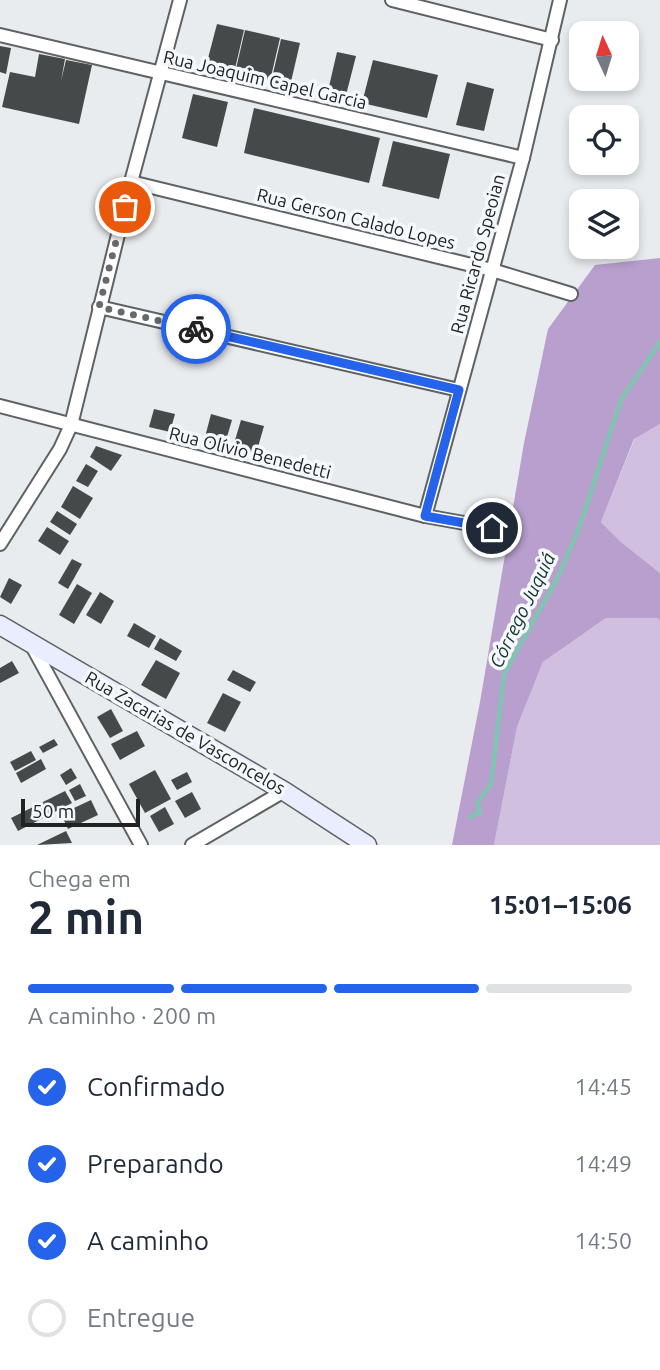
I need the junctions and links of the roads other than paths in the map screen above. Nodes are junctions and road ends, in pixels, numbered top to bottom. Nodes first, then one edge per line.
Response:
1 (180, 0) edge
2 (392, 0) edge
3 (560, 0) edge
4 (0, 35) edge
5 (552, 40) junction
6 (161, 73) junction
7 (523, 158) junction
8 (131, 182) junction
9 (492, 270) junction
10 (571, 294) dead end
11 (99, 307) junction
12 (459, 390) junction
13 (0, 405) edge
14 (71, 425) junction
15 (425, 516) junction
16 (492, 528) dead end
17 (0, 544) edge
18 (0, 625) edge
19 (31, 643) junction
20 (284, 791) junction
21 (141, 845) edge
22 (192, 845) edge
23 (368, 845) edge

1 - 6 street
2 - 5 street
3 - 5 street, Rua Ricardo Speoian
4 - 6 street, Rua Joaquim Capel Garcia
5 - 7 street, Rua Ricardo Speoian
6 - 7 street, Rua Joaquim Capel Garcia
6 - 8 street
7 - 9 street, Rua Ricardo Speoian
8 - 9 street, Rua Gerson Calado Lopes
8 - 11 street
9 - 10 street, Rua Gerson Calado Lopes
9 - 12 street, Rua Ricardo Speoian
11 - 12 street
11 - 14 street
12 - 15 street, Rua Ricardo Speoian
13 - 14 street, Rua Olívio Benedetti
14 - 15 street, Rua Olívio Benedetti
14 - 17 street
15 - 16 street, Rua Olívio Benedetti
18 - 19 street, Rua Zacarias de Vasconcelos
19 - 20 street, Rua Zacarias de Vasconcelos
19 - 21 street
20 - 22 street
20 - 23 street, Rua Zacarias de Vasconcelos

